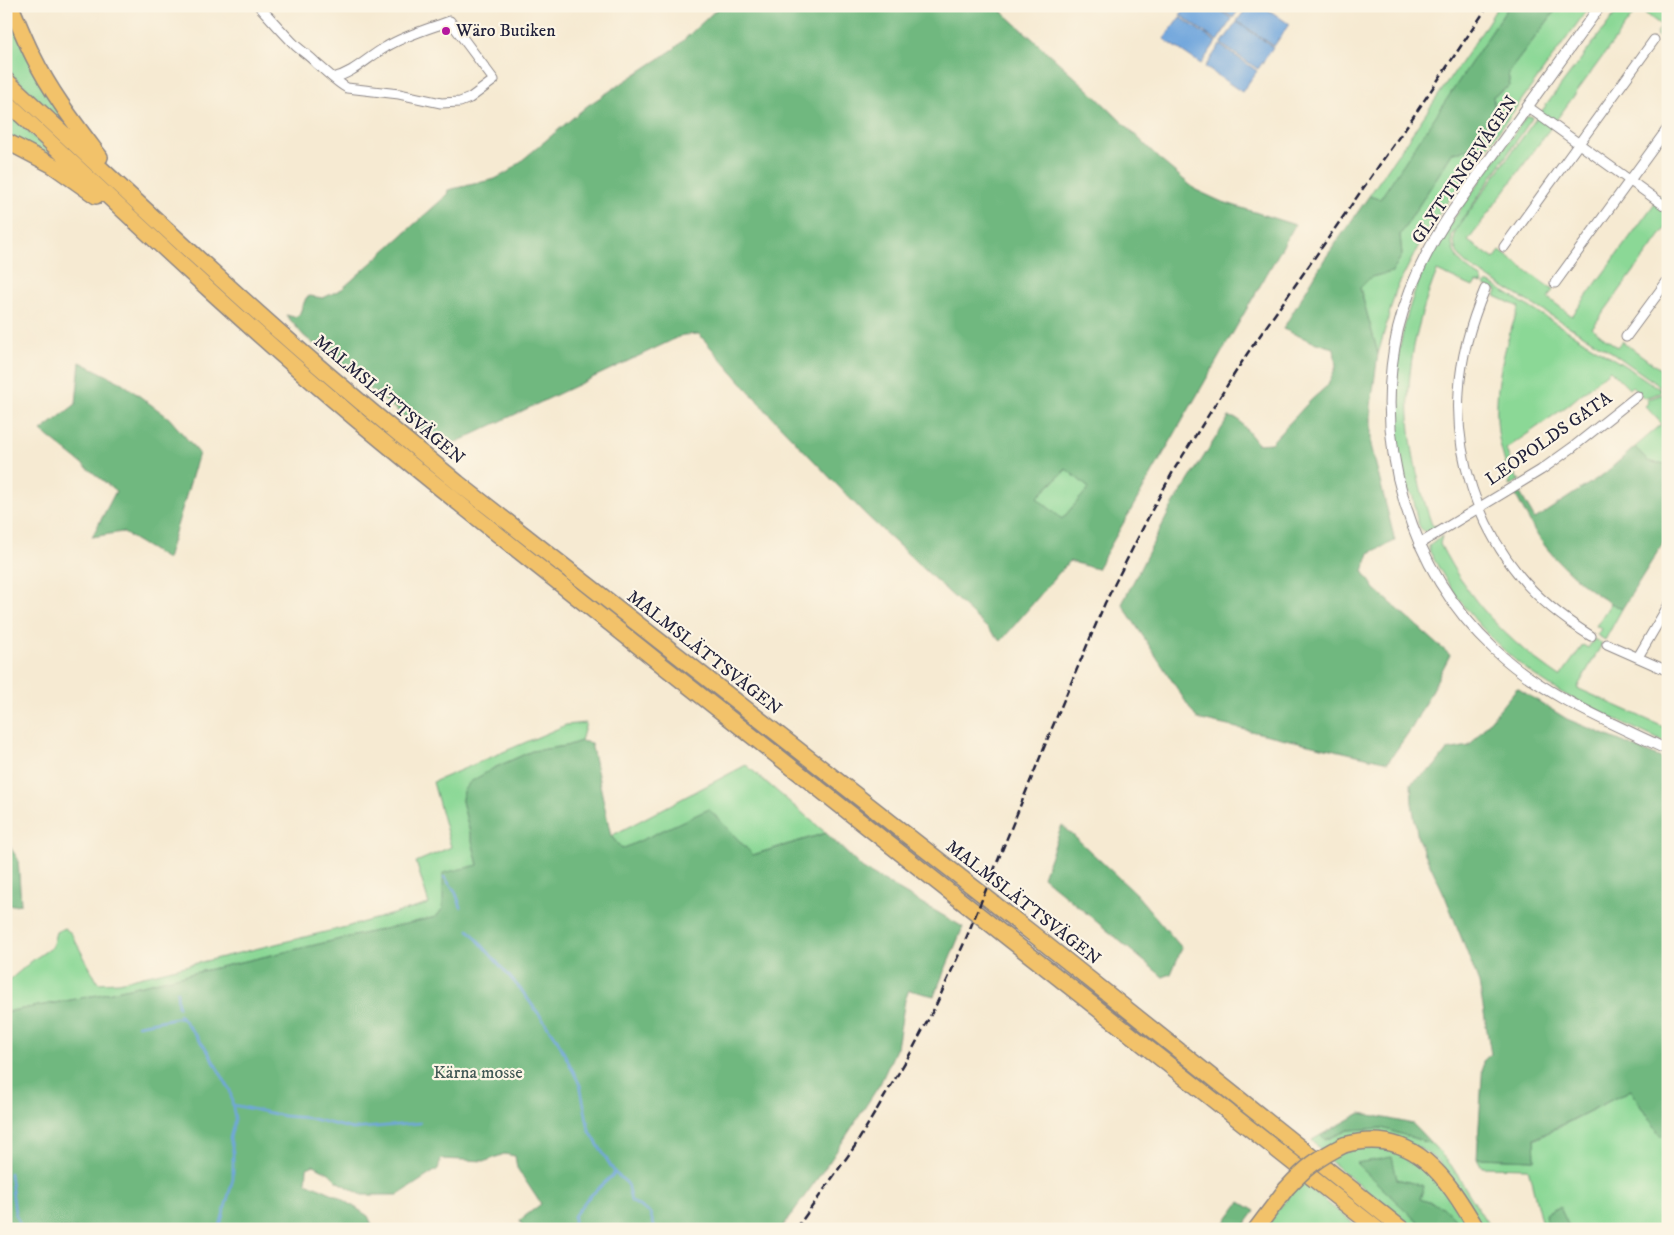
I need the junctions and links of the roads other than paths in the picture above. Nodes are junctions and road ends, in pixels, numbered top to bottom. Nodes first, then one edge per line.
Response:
1 (11, 6) edge
2 (258, 6) edge
3 (1600, 6) edge
4 (1654, 40) dead end
5 (333, 78) junction
6 (6, 80) edge
7 (6, 101) edge
8 (1528, 107) junction
9 (1668, 128) edge
10 (6, 141) edge
11 (1578, 143) junction
12 (1630, 181) junction
13 (125, 190) junction
14 (1668, 208) edge
15 (155, 240) junction
16 (1504, 247) dead end
17 (1668, 280) edge
18 (1555, 284) dead end
19 (1485, 290) dead end
20 (1626, 337) dead end
21 (1637, 396) dead end
22 (1479, 508) junction
23 (1419, 544) junction
24 (1668, 606) edge
25 (1591, 636) dead end
26 (1607, 644) dead end
27 (1638, 657) junction
28 (1668, 672) edge
29 (1668, 750) edge
30 (1256, 1229) edge
31 (1377, 1229) edge
32 (1402, 1229) edge
33 (1478, 1229) edge

1 - 13 highway
2 - 5 street
3 - 8 street, GLYTTINGEVÄGEN
4 - 11 street
5 - 5 street
6 - 13 highway, MALMSLÄTTSVÄGEN
7 - 15 highway, MALMSLÄTTSVÄGEN
8 - 11 street
8 - 23 street, GLYTTINGEVÄGEN
9 - 12 street
10 - 15 highway
11 - 12 street
11 - 16 street
12 - 14 street
12 - 18 street
13 - 32 highway, MALMSLÄTTSVÄGEN
15 - 31 highway, MALMSLÄTTSVÄGEN
17 - 20 street
19 - 22 street, LEOPOLDS GATA
21 - 22 street, LEOPOLDS GATA
22 - 23 street, LEOPOLDS GATA
22 - 25 street, LEOPOLDS GATA
23 - 29 street, GLYTTINGEVÄGEN
24 - 27 street
26 - 27 street
27 - 28 street
30 - 33 highway, bridge

